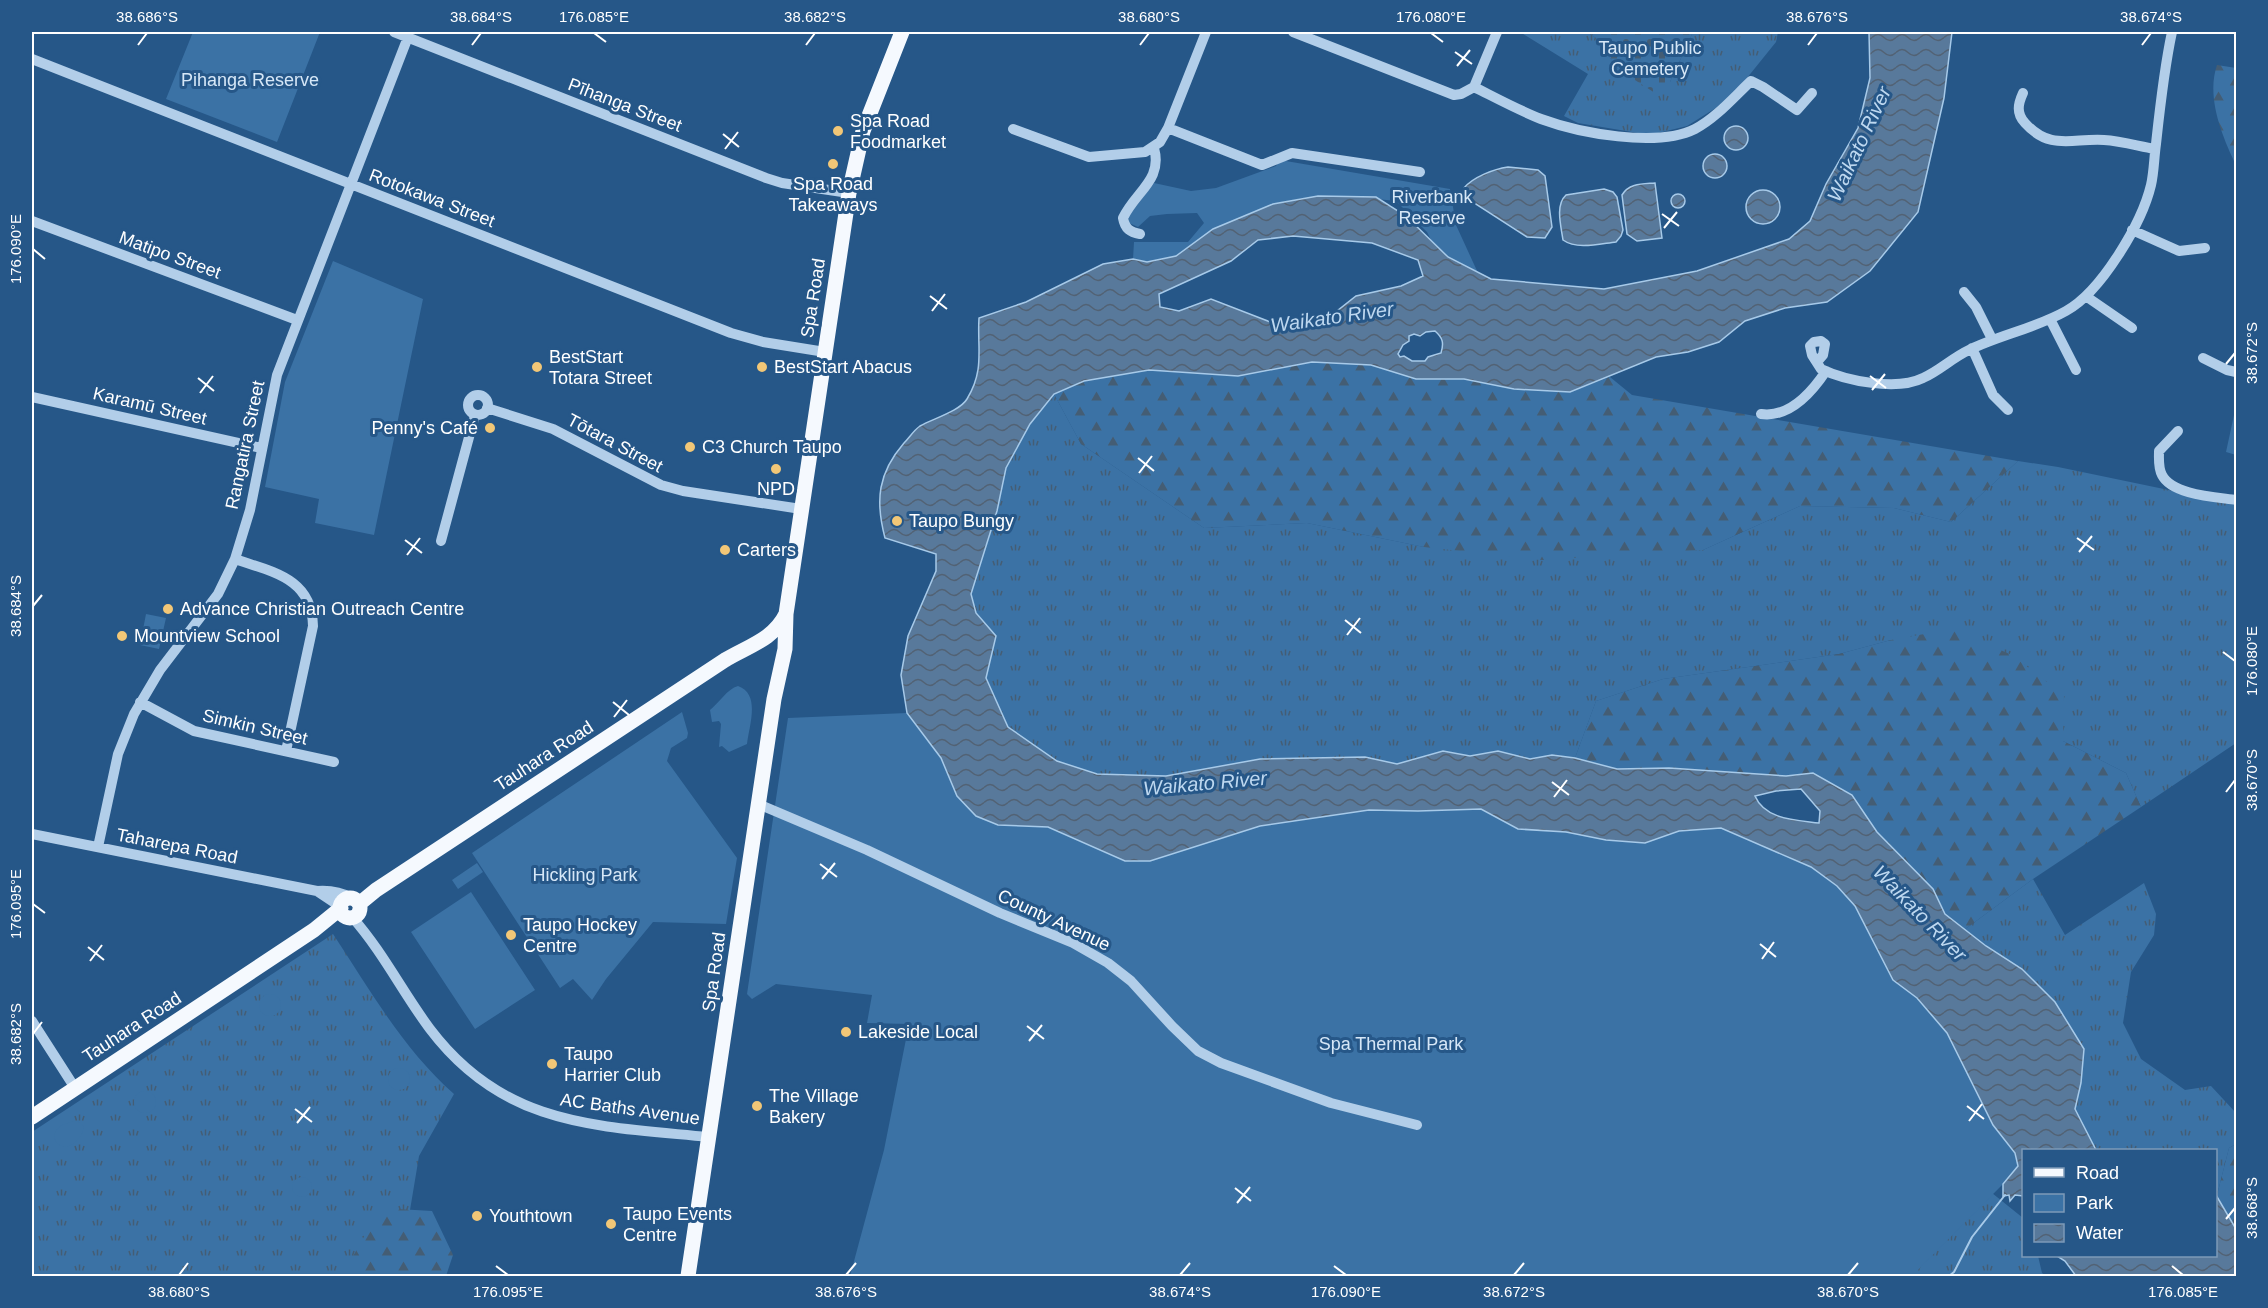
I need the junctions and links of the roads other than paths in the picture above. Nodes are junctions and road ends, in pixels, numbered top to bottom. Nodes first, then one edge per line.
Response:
1 (394, 32) edge
2 (902, 32) edge
3 (1206, 32) edge
4 (1293, 32) edge
5 (1497, 32) edge
6 (2172, 32) edge
7 (408, 37) junction
8 (32, 59) edge
9 (1474, 87) junction
10 (1812, 93) dead end
11 (2023, 93) dead end
12 (1167, 128) junction
13 (1013, 129) dead end
14 (1154, 148) junction
15 (2155, 149) junction
16 (1420, 172) dead end
17 (351, 184) junction
18 (849, 193) junction
19 (32, 221) edge
20 (2132, 230) junction
21 (1140, 234) dead end
22 (2205, 248) dead end
23 (1964, 292) dead end
24 (2087, 297) junction
25 (2050, 319) junction
26 (297, 320) junction
27 (2132, 328) dead end
28 (1992, 339) junction
29 (1972, 348) junction
30 (825, 352) junction
31 (2203, 358) dead end
32 (1817, 362) dead end
33 (2076, 370) dead end
34 (1826, 371) junction
35 (2236, 372) edge
36 (32, 397) edge
37 (487, 408) junction
38 (2008, 410) dead end
39 (1761, 414) dead end
40 (475, 415) junction
41 (2178, 431) dead end
42 (261, 448) junction
43 (2236, 500) edge
44 (801, 509) junction
45 (441, 541) dead end
46 (235, 559) junction
47 (786, 614) junction
48 (765, 639) junction
49 (779, 673) junction
50 (140, 702) junction
51 (286, 751) junction
52 (334, 762) dead end
53 (758, 805) junction
54 (32, 834) edge
55 (98, 847) junction
56 (350, 908) junction
57 (32, 1021) edge
58 (75, 1088) junction
59 (32, 1117) edge
60 (1417, 1125) dead end
61 (708, 1137) junction
62 (688, 1276) edge

1 - 7 street, Pīhanga Street
2 - 18 main road, Spa Road
3 - 12 street
4 - 9 street
5 - 9 street
6 - 15 street
7 - 17 street, Rangatira Street
7 - 18 street, Pīhanga Street
8 - 17 street, Rotokawa Street
9 - 10 street
11 - 15 street
12 - 14 street
12 - 16 street
13 - 14 street
14 - 21 street
15 - 20 street
17 - 26 street, Rangatira Street
17 - 30 street, Rotokawa Street
18 - 30 main road, Spa Road
19 - 26 street, Matipo Street
20 - 22 street
20 - 24 street
23 - 28 street
24 - 25 street
24 - 27 street
25 - 28 street
25 - 33 street
26 - 42 street, Rangatira Street
28 - 29 street
29 - 34 street
29 - 38 street
30 - 44 main road, Spa Road
31 - 35 street
32 - 34 street
34 - 39 street
36 - 42 street, Karamū Street
37 - 40 street
37 - 40 street, Tōtara Street
37 - 44 street, Tōtara Street
40 - 45 street, Tōtara Street
41 - 43 street
42 - 46 street, Rangatira Street
44 - 47 main road, Spa Road
46 - 50 street, Rangatira Street
46 - 51 street
47 - 48 main road
47 - 49 main road, Spa Road
48 - 49 main road, Spa Road
48 - 56 main road, Tauhara Road
49 - 53 main road, Spa Road
50 - 51 street, Simkin Street
50 - 55 street, Rangatira Street
51 - 52 street, Simkin Street
53 - 60 street, County Avenue
53 - 61 main road, Spa Road
54 - 55 street, Taharepa Road
55 - 56 street, Taharepa Road
56 - 58 main road, Tauhara Road
56 - 61 street, AC Baths Avenue
57 - 58 street
58 - 59 main road, Tauhara Road
61 - 62 main road, Spa Road

